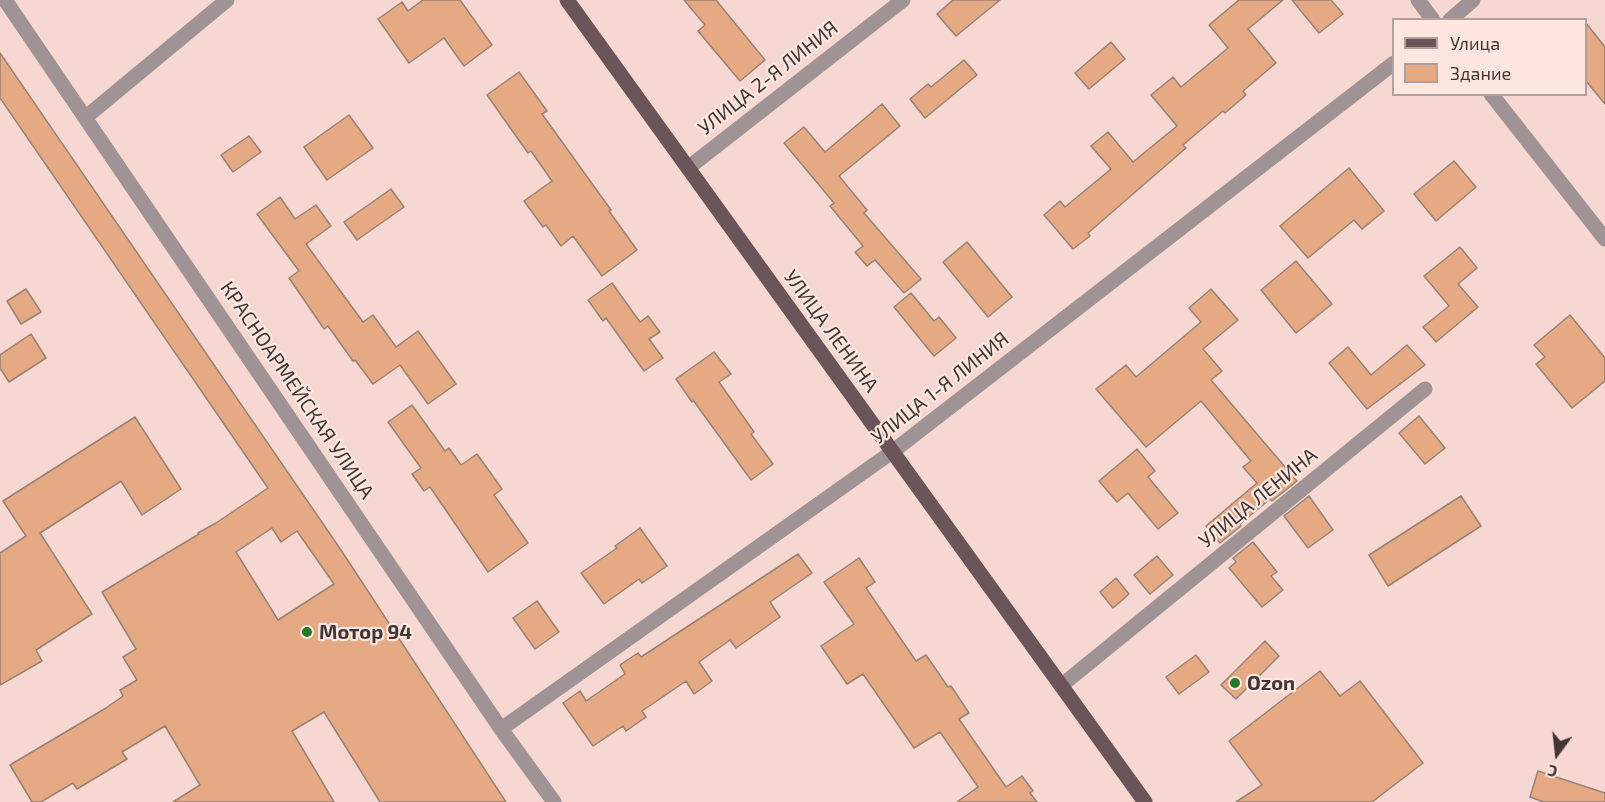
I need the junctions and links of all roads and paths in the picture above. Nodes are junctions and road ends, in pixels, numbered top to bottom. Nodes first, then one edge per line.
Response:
1 (5, 0) edge
2 (227, 0) edge
3 (567, 0) edge
4 (903, 0) edge
5 (1418, 0) edge
6 (1473, 0) edge
7 (1432, 18) edge
8 (1452, 18) edge
9 (1392, 65) edge
10 (1493, 96) edge
11 (86, 117) junction
12 (687, 168) junction
13 (1605, 239) edge
14 (1425, 389) dead end
15 (892, 452) junction
16 (1062, 685) junction
17 (501, 729) junction
18 (554, 802) edge
19 (1145, 802) edge

1 - 11 street, КРАСНОАРМЕЙСКАЯ УЛИЦА
2 - 11 street
3 - 12 main road, УЛИЦА ЛЕНИНА
4 - 12 street, УЛИЦА 2-Я ЛИНИЯ
5 - 7 street
6 - 8 street
9 - 15 street, УЛИЦА 1-Я ЛИНИЯ
10 - 13 street
11 - 17 street, КРАСНОАРМЕЙСКАЯ УЛИЦА
12 - 15 main road, УЛИЦА ЛЕНИНА
14 - 16 street, УЛИЦА ЛЕНИНА
15 - 16 main road, УЛИЦА ЛЕНИНА
15 - 17 street, УЛИЦА 1-Я ЛИНИЯ
16 - 19 main road, УЛИЦА ЛЕНИНА
17 - 18 street, КРАСНОАРМЕЙСКАЯ УЛИЦА

